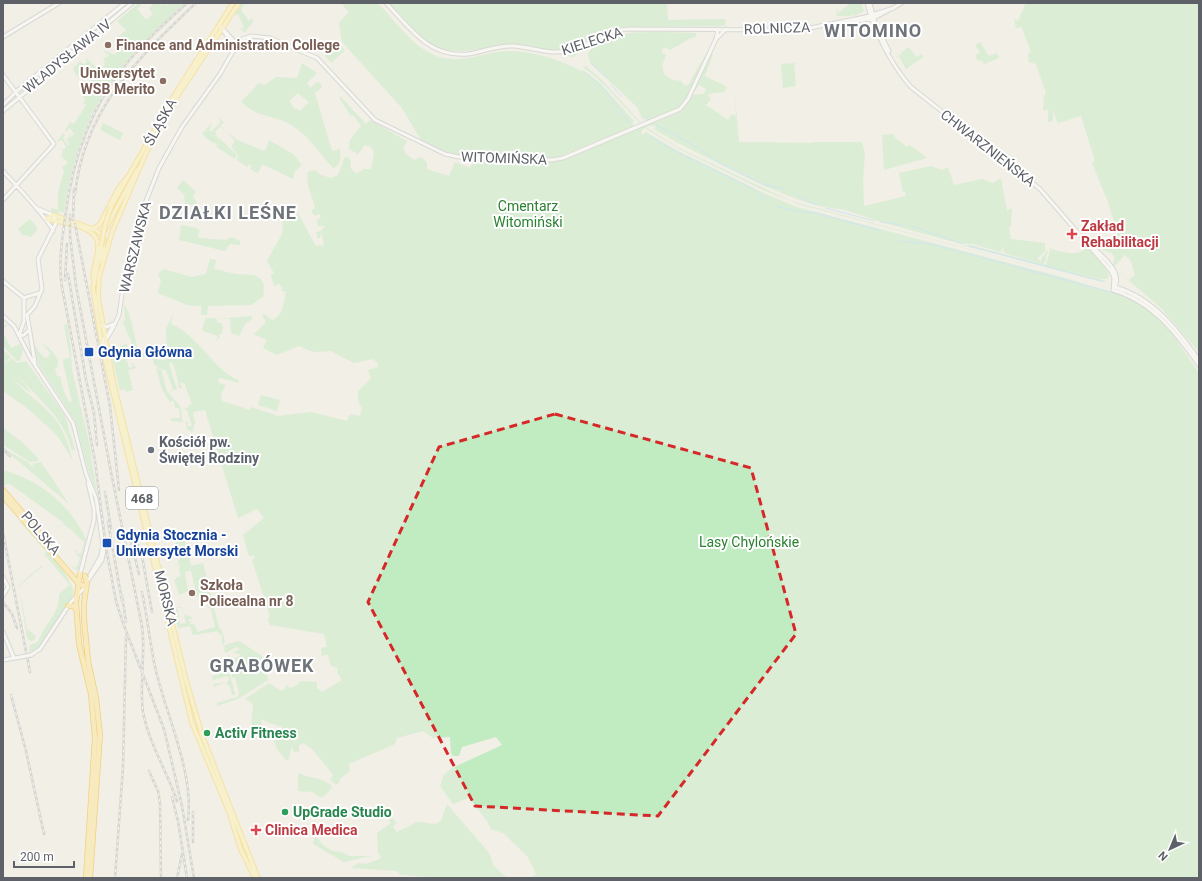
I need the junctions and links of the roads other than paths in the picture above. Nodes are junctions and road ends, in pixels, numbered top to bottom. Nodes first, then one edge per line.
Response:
1 (59, 3) edge
2 (124, 3) edge
3 (132, 3) edge
4 (234, 3) edge
5 (239, 3) edge
6 (386, 3) edge
7 (869, 3) edge
8 (902, 3) edge
9 (894, 8) junction
10 (872, 9) junction
11 (879, 13) junction
12 (872, 17) junction
13 (221, 27) junction
14 (720, 29) junction
15 (726, 29) junction
16 (3, 37) edge
17 (716, 39) junction
18 (232, 42) junction
19 (3, 75) edge
20 (16, 92) junction
21 (19, 96) junction
22 (3, 105) edge
23 (3, 111) edge
24 (146, 153) junction
25 (133, 169) junction
26 (3, 171) edge
27 (16, 185) junction
28 (3, 200) edge
29 (36, 208) junction
30 (53, 215) junction
31 (46, 219) junction
32 (56, 221) junction
33 (53, 231) junction
34 (92, 231) junction
35 (103, 234) junction
36 (110, 240) joint
37 (1088, 243) junction
38 (101, 247) joint
39 (101, 271) junction
40 (3, 281) edge
41 (94, 281) junction
42 (40, 293) junction
43 (30, 295) junction
44 (24, 298) junction
45 (36, 302) junction
46 (23, 304) junction
47 (32, 309) junction
48 (3, 316) edge
49 (115, 323) junction
50 (102, 325) junction
51 (29, 330) junction
52 (100, 332) junction
53 (19, 336) junction
54 (104, 339) junction
55 (31, 346) junction
56 (102, 346) junction
57 (25, 349) junction
58 (1199, 360) edge
59 (36, 365) junction
60 (1199, 366) edge
61 (88, 480) junction
62 (3, 490) edge
63 (3, 496) edge
64 (3, 577) edge
65 (78, 581) junction
66 (87, 583) junction
67 (3, 596) edge
68 (76, 596) junction
69 (68, 606) junction
70 (76, 609) junction
71 (3, 632) edge
72 (14, 658) junction
73 (3, 660) edge
74 (86, 878) edge
75 (90, 878) edge
76 (255, 878) edge
77 (258, 878) edge

1 - 16 main road
2 - 20 main road, WŁADYSŁAWA IV
3 - 21 main road, WŁADYSŁAWA IV
4 - 13 main road, 468
5 - 13 main road, ŚLĄSKA / 468
6 - 14 main road, KIELECKA
7 - 10 main road
7 - 12 main road
8 - 9 main road
9 - 11 main road
9 - 12 main road
10 - 11 main road
10 - 12 main road
11 - 12 main road
12 - 15 main road, ROLNICZA
12 - 37 main road, CHWARZNIEŃSKA
13 - 18 main road
13 - 24 main road, ŚLĄSKA / 468
13 - 25 main road, ŚLĄSKA / 468
14 - 15 main road, ROLNICZA
14 - 17 main road, WITOMIŃSKA
15 - 17 main road, WITOMIŃSKA
17 - 18 main road, WITOMIŃSKA
18 - 49 main road, WARSZAWSKA
19 - 20 main road
20 - 21 main road
20 - 22 main road, WŁADYSŁAWA IV
21 - 23 main road, WŁADYSŁAWA IV
21 - 27 main road
24 - 35 main road
24 - 36 main road, ŚLĄSKA / 468
25 - 34 main road
25 - 38 main road, ŚLĄSKA / 468, bridge
26 - 27 main road
27 - 28 main road
27 - 29 main road
29 - 30 main road
29 - 31 main road
30 - 31 main road
30 - 32 main road
30 - 34 main road
31 - 32 main road
31 - 33 main road
32 - 33 main road
32 - 34 main road
33 - 42 main road
34 - 35 main road
34 - 41 main road
35 - 39 main road
36 - 39 main road, MORSKA / 468
37 - 58 main road, CHWARZNIEŃSKA
37 - 60 main road, CHWARZNIEŃSKA
38 - 41 main road, MORSKA / 468
39 - 50 main road, MORSKA / 468
40 - 44 main road
41 - 52 main road, MORSKA / 468
42 - 43 main road
42 - 45 main road
43 - 44 main road
43 - 45 main road
44 - 46 main road
45 - 47 main road
46 - 47 main road
46 - 53 main road
47 - 51 main road
48 - 53 main road
49 - 50 main road
49 - 54 main road, WARSZAWSKA
50 - 54 main road, MORSKA / 468
51 - 53 main road
51 - 55 main road
52 - 54 main road
52 - 56 main road, MORSKA / 468
53 - 57 main road
54 - 56 main road, WARSZAWSKA
54 - 77 main road, MORSKA / 468
55 - 57 main road
55 - 59 main road
56 - 76 main road, MORSKA / 468
57 - 59 main road
59 - 61 main road
61 - 65 main road
61 - 66 main road
62 - 65 highway, POLSKA
63 - 65 highway, POLSKA
64 - 67 main road
65 - 66 highway
65 - 66 highway
65 - 68 highway
66 - 68 main road
66 - 75 highway
68 - 69 main road
68 - 70 highway
69 - 70 highway
69 - 72 main road, bridge
70 - 74 highway
71 - 72 main road
72 - 73 main road

